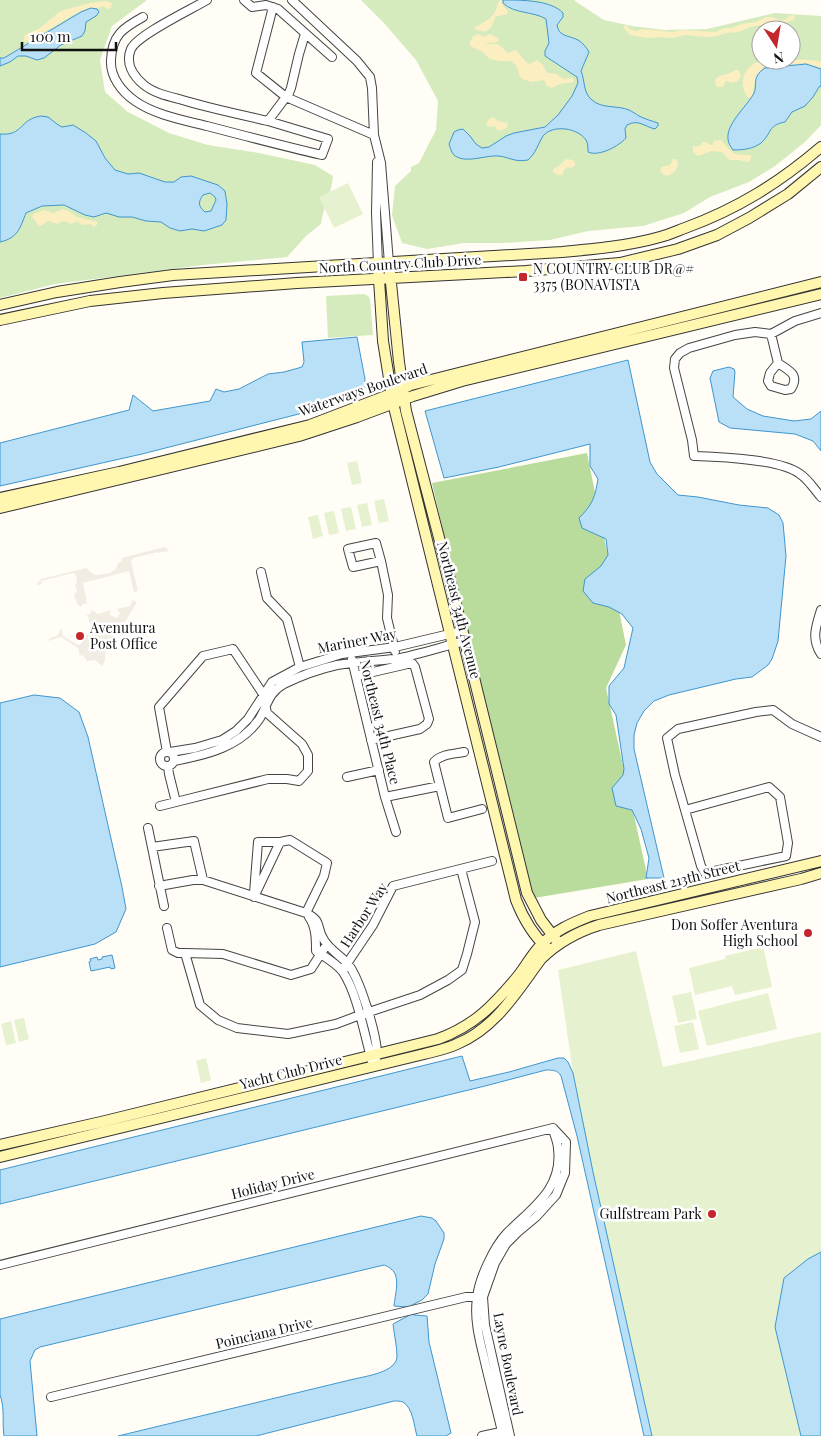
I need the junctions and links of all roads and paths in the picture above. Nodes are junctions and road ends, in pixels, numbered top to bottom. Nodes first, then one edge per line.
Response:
1 (208, 0) edge
2 (244, 0) edge
3 (292, 0) edge
4 (272, 7) junction
5 (143, 17) dead end
6 (305, 34) junction
7 (332, 57) dead end
8 (286, 98) junction
9 (268, 121) junction
10 (374, 135) junction
11 (821, 147) edge
12 (821, 167) edge
13 (384, 263) junction
14 (391, 278) junction
15 (379, 279) junction
16 (821, 282) edge
17 (821, 294) edge
18 (29, 299) junction
19 (0, 305) edge
20 (32, 313) junction
21 (821, 313) edge
22 (0, 320) edge
23 (772, 334) junction
24 (778, 363) dead end
25 (403, 394) junction
26 (392, 398) junction
27 (821, 496) edge
28 (0, 498) edge
29 (0, 508) edge
30 (381, 561) junction
31 (261, 572) dead end
32 (821, 610) edge
33 (463, 636) junction
34 (452, 639) junction
35 (395, 647) junction
36 (350, 653) junction
37 (821, 654) edge
38 (396, 658) junction
39 (353, 664) junction
40 (300, 667) junction
41 (356, 676) junction
42 (263, 694) junction
43 (265, 706) junction
44 (821, 737) edge
45 (371, 740) junction
46 (168, 752) junction
47 (464, 752) dead end
48 (171, 763) junction
49 (378, 770) junction
50 (347, 778) dead end
51 (440, 786) junction
52 (385, 798) junction
53 (176, 802) junction
54 (160, 806) dead end
55 (482, 809) dead end
56 (685, 810) junction
57 (148, 828) dead end
58 (396, 832) dead end
59 (280, 842) junction
60 (152, 847) junction
61 (492, 861) dead end
62 (821, 861) edge
63 (461, 869) junction
64 (821, 873) edge
65 (203, 880) junction
66 (159, 886) junction
67 (254, 897) junction
68 (164, 906) dead end
69 (306, 914) junction
70 (167, 928) dead end
71 (556, 939) junction
72 (326, 943) junction
73 (544, 947) junction
74 (185, 953) junction
75 (320, 953) junction
76 (348, 963) junction
77 (342, 971) junction
78 (369, 1012) junction
79 (360, 1015) junction
80 (374, 1054) junction
81 (374, 1066) junction
82 (553, 1128) joint
83 (0, 1145) edge
84 (0, 1157) edge
85 (0, 1264) edge
86 (480, 1297) junction
87 (51, 1397) dead end
88 (506, 1433) edge
89 (482, 1436) edge

1 - 9 street
2 - 4 street
3 - 10 street
4 - 6 street
4 - 8 street
5 - 9 street
6 - 7 street
6 - 8 street
8 - 9 street
8 - 10 street
10 - 13 street
11 - 13 street, North Country Club Drive
12 - 14 street, North Country Club Drive
13 - 14 street, Northeast 34th Avenue
13 - 15 street, Northeast 34th Avenue
13 - 18 street, North Country Club Drive
14 - 15 street, North Country Club Drive
14 - 25 street, Northeast 34th Avenue
15 - 20 street, North Country Club Drive
15 - 26 street, Northeast 34th Avenue
16 - 25 street, Waterways Boulevard
17 - 25 street, Waterways Boulevard
18 - 19 street, North Country Club Drive
18 - 20 street
20 - 22 street, North Country Club Drive
21 - 23 street
23 - 24 street
23 - 27 street
25 - 26 street, Waterways Boulevard
25 - 33 street, Northeast 34th Avenue
26 - 28 street, Waterways Boulevard
26 - 29 street, Waterways Boulevard
26 - 34 street, Northeast 34th Avenue
30 - 30 street
30 - 35 street
31 - 40 street
32 - 37 street
33 - 34 street, Mariner Way
33 - 71 street, Northeast 34th Avenue
34 - 35 street, Mariner Way
34 - 38 street, Mariner Way
34 - 73 street, Northeast 34th Avenue
35 - 36 street, Mariner Way
35 - 38 street
36 - 39 street, Northeast 34th Place
36 - 40 street, Mariner Way
38 - 39 street, Mariner Way
39 - 41 street, Northeast 34th Place
39 - 43 street, Mariner Way
40 - 42 street, Mariner Way
41 - 45 street, Northeast 34th Place
41 - 45 street
42 - 43 street
42 - 46 street, Mariner Way
42 - 46 street
43 - 48 street, Mariner Way
43 - 53 street
44 - 56 street
45 - 49 street, Northeast 34th Place
46 - 48 street
46 - 48 street
47 - 51 street
48 - 53 street
49 - 50 street
49 - 52 street, Northeast 34th Place
51 - 52 street
51 - 55 street
52 - 58 street, Northeast 34th Place
53 - 54 street
56 - 56 street
57 - 60 street
59 - 67 street
59 - 67 street
59 - 69 street
60 - 65 street
60 - 66 street
61 - 63 street, Harbor Way
62 - 71 street, Northeast 213th Street
63 - 76 street, Harbor Way
63 - 78 street
64 - 71 street, Northeast 213th Street
65 - 66 street
65 - 67 street
66 - 68 street
67 - 69 street
69 - 72 street
69 - 75 street
70 - 74 street
71 - 73 street, Northeast 213th Street
72 - 75 street, Harbor Way
72 - 76 street, Harbor Way
73 - 80 street, Yacht Club Drive
73 - 81 street, Yacht Club Drive
74 - 75 street, Harbor Way
74 - 79 street
75 - 77 street, Harbor Way
76 - 77 street, Harbor Way
76 - 78 street, Harbor Way
77 - 79 street, Harbor Way
78 - 79 street
78 - 80 street, Harbor Way
79 - 80 street, Harbor Way
80 - 81 street, Harbor Way
80 - 83 street, Yacht Club Drive
81 - 84 street, Yacht Club Drive
82 - 85 street, Holiday Drive
82 - 86 street, Layne Boulevard
86 - 87 street, Poinciana Drive
86 - 88 street, Layne Boulevard
88 - 89 street

